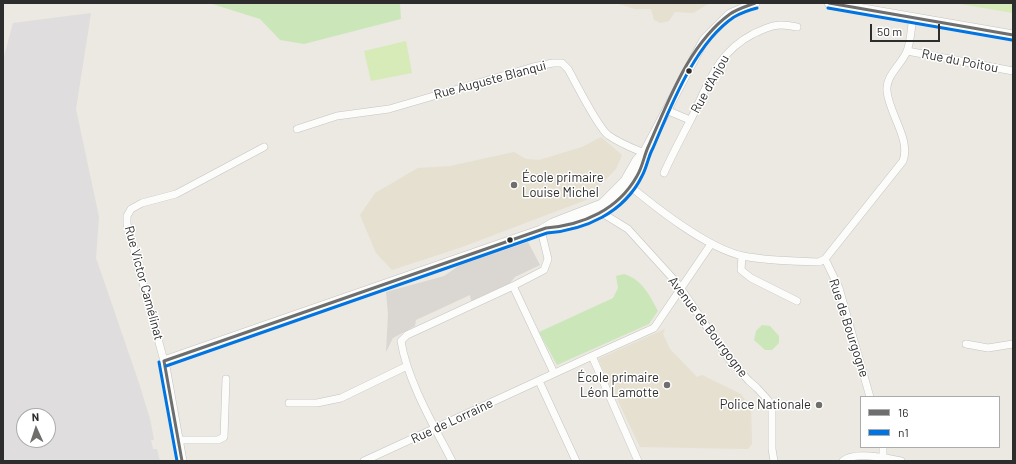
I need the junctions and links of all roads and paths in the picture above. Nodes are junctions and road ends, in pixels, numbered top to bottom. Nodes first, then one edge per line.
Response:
1 (755, 3) edge
2 (829, 3) edge
3 (912, 18) junction
4 (797, 27) dead end
5 (1013, 35) edge
6 (907, 51) junction
7 (1013, 71) edge
8 (666, 110) junction
9 (690, 120) junction
10 (297, 129) dead end
11 (264, 147) dead end
12 (644, 153) junction
13 (664, 173) dead end
14 (627, 183) junction
15 (612, 201) junction
16 (602, 213) junction
17 (543, 229) junction
18 (711, 244) junction
19 (742, 256) junction
20 (825, 259) junction
21 (513, 286) junction
22 (681, 289) junction
23 (797, 301) dead end
24 (966, 344) dead end
25 (1013, 344) edge
26 (592, 356) junction
27 (164, 361) junction
28 (407, 366) junction
29 (554, 373) junction
30 (226, 379) dead end
31 (539, 380) junction
32 (870, 396) edge
33 (289, 403) dead end
34 (435, 429) junction
35 (179, 440) junction
36 (883, 448) edge
37 (883, 458) junction
38 (182, 461) edge
39 (364, 461) edge
40 (452, 461) edge
41 (576, 461) edge
42 (638, 461) edge
43 (774, 461) edge
44 (843, 461) edge
45 (901, 461) edge

1 - 8 street
2 - 3 street
3 - 5 street
3 - 6 street
4 - 9 street, Rue d'Anjou
6 - 7 street, Rue du Poitou
6 - 20 street
8 - 9 street, Rue d'Anjou
8 - 12 street
9 - 13 street, Rue d'Anjou
10 - 12 street, Rue Auguste Blanqui
11 - 27 street, Rue Victor Camélinat
12 - 14 street
14 - 15 street
14 - 18 street
15 - 16 street
15 - 17 street
16 - 17 street
16 - 22 street, Avenue de Bourgogne
17 - 21 street
17 - 27 street
18 - 19 street
18 - 22 street, Rue de Lorraine
19 - 20 street
19 - 23 street
20 - 32 street, Rue de Bourgogne
21 - 28 street
21 - 29 street
22 - 26 street, Rue de Lorraine
22 - 43 street, Avenue de Bourgogne
24 - 25 street
26 - 29 street, Rue de Lorraine
26 - 42 street
27 - 35 street
28 - 33 street
28 - 34 street
29 - 31 street, Rue de Lorraine
30 - 35 street
31 - 34 street, Rue de Lorraine
31 - 41 street
34 - 39 street, Rue de Lorraine
34 - 40 street
35 - 38 street
36 - 37 street
37 - 44 street
37 - 45 street

